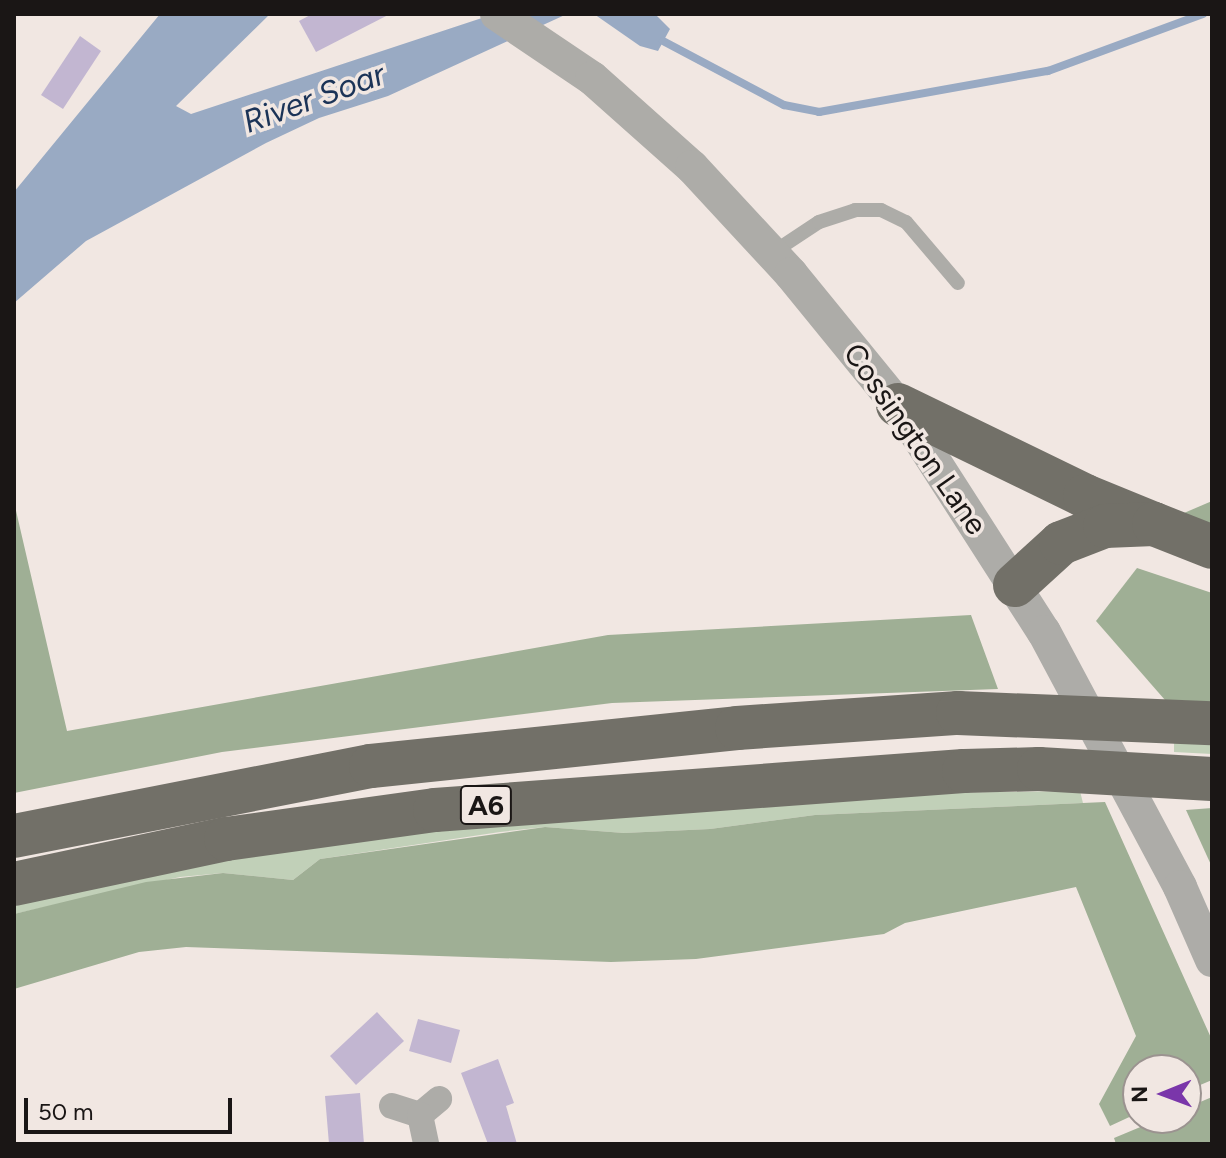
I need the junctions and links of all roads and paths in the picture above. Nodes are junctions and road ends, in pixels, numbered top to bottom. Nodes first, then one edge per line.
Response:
1 (497, 14) edge
2 (772, 253) junction
3 (958, 283) dead end
4 (898, 405) junction
5 (1154, 524) junction
6 (1212, 547) edge
7 (1015, 585) junction
8 (1212, 723) edge
9 (1212, 779) edge
10 (14, 836) edge
11 (14, 884) edge
12 (1212, 960) edge
13 (392, 1106) dead end
14 (426, 1144) edge

1 - 2 street, Cossington Lane
2 - 3 lane
2 - 4 street, Cossington Lane
4 - 5 highway
4 - 7 street, Cossington Lane
5 - 6 highway
5 - 7 highway
7 - 12 street, Cossington Lane
8 - 10 highway, A6, bridge
9 - 11 highway, A6, bridge
13 - 14 street

